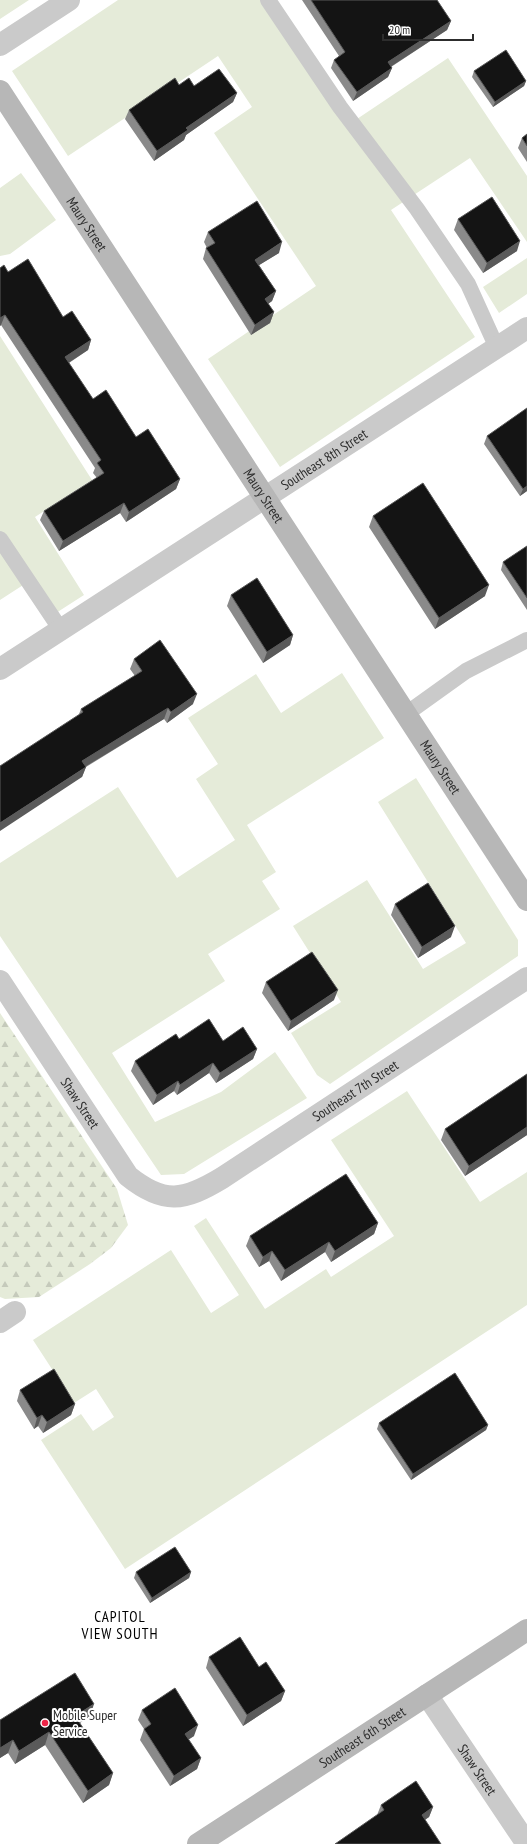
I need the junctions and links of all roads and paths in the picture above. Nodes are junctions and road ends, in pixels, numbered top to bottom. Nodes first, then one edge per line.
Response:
1 (69, 0) edge
2 (268, 0) edge
3 (0, 45) edge
4 (0, 91) edge
5 (527, 328) edge
6 (497, 348) junction
7 (265, 498) junction
8 (0, 539) edge
9 (61, 630) junction
10 (527, 640) edge
11 (0, 669) edge
12 (406, 714) junction
13 (527, 900) edge
14 (527, 978) edge
15 (0, 981) edge
16 (181, 1196) joint
17 (527, 1630) edge
18 (427, 1695) junction
19 (198, 1844) edge
20 (527, 1844) edge

1 - 3 street
2 - 6 lane
4 - 7 main road, Maury Street
5 - 6 street, Southeast 8th Street
6 - 7 street, Southeast 8th Street
7 - 9 street, Southeast 8th Street
7 - 12 main road, Maury Street
8 - 9 lane
9 - 11 street, Southeast 8th Street
10 - 12 lane
12 - 13 main road, Maury Street
14 - 16 street, Southeast 7th Street
15 - 16 street, Shaw Street
17 - 18 main road, Southeast 6th Street
18 - 19 main road, Southeast 6th Street
18 - 20 street, Shaw Street

